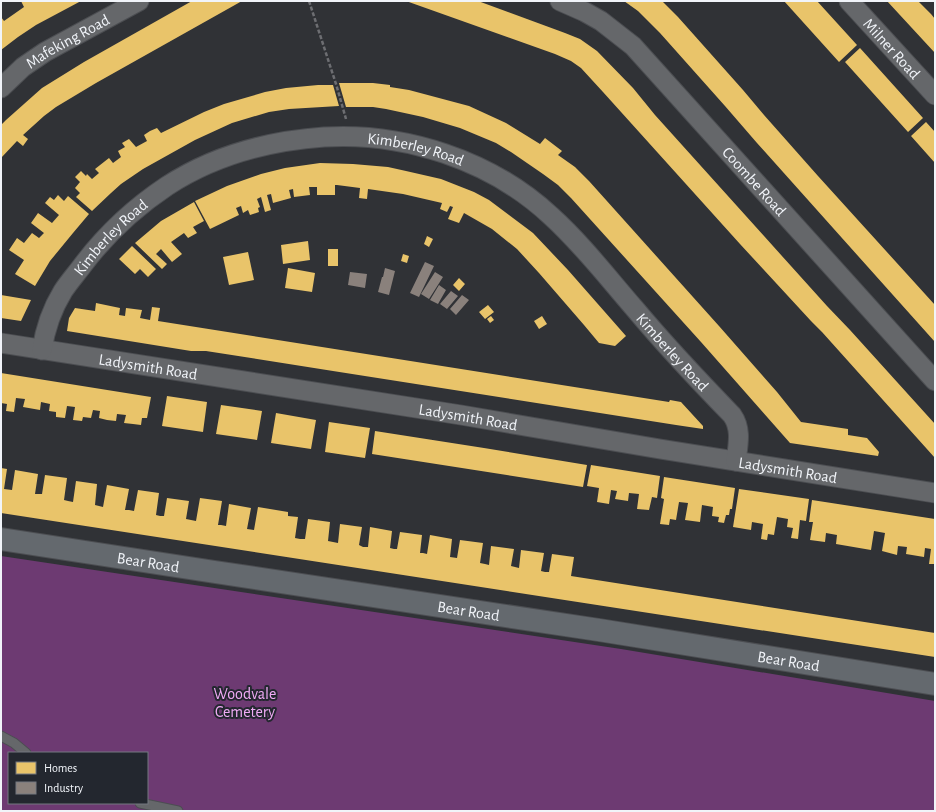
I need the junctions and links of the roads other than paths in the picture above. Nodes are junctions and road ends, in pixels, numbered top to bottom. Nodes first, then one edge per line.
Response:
1 (139, 1) edge
2 (560, 1) edge
3 (849, 1) edge
4 (1, 88) edge
5 (935, 96) edge
6 (1, 343) edge
7 (42, 350) junction
8 (935, 381) edge
9 (736, 461) junction
10 (935, 493) edge
11 (1, 539) edge
12 (935, 684) edge
13 (1, 736) edge
14 (25, 752) edge
15 (145, 804) edge
16 (178, 811) edge

1 - 4 street, Mafeking Road
2 - 8 street, Coombe Road
3 - 5 street, Milner Road
6 - 7 street, Ladysmith Road
7 - 9 street, Ladysmith Road
7 - 9 street, Kimberley Road
9 - 10 street, Ladysmith Road
11 - 12 street, Bear Road
13 - 14 lane
15 - 16 lane

